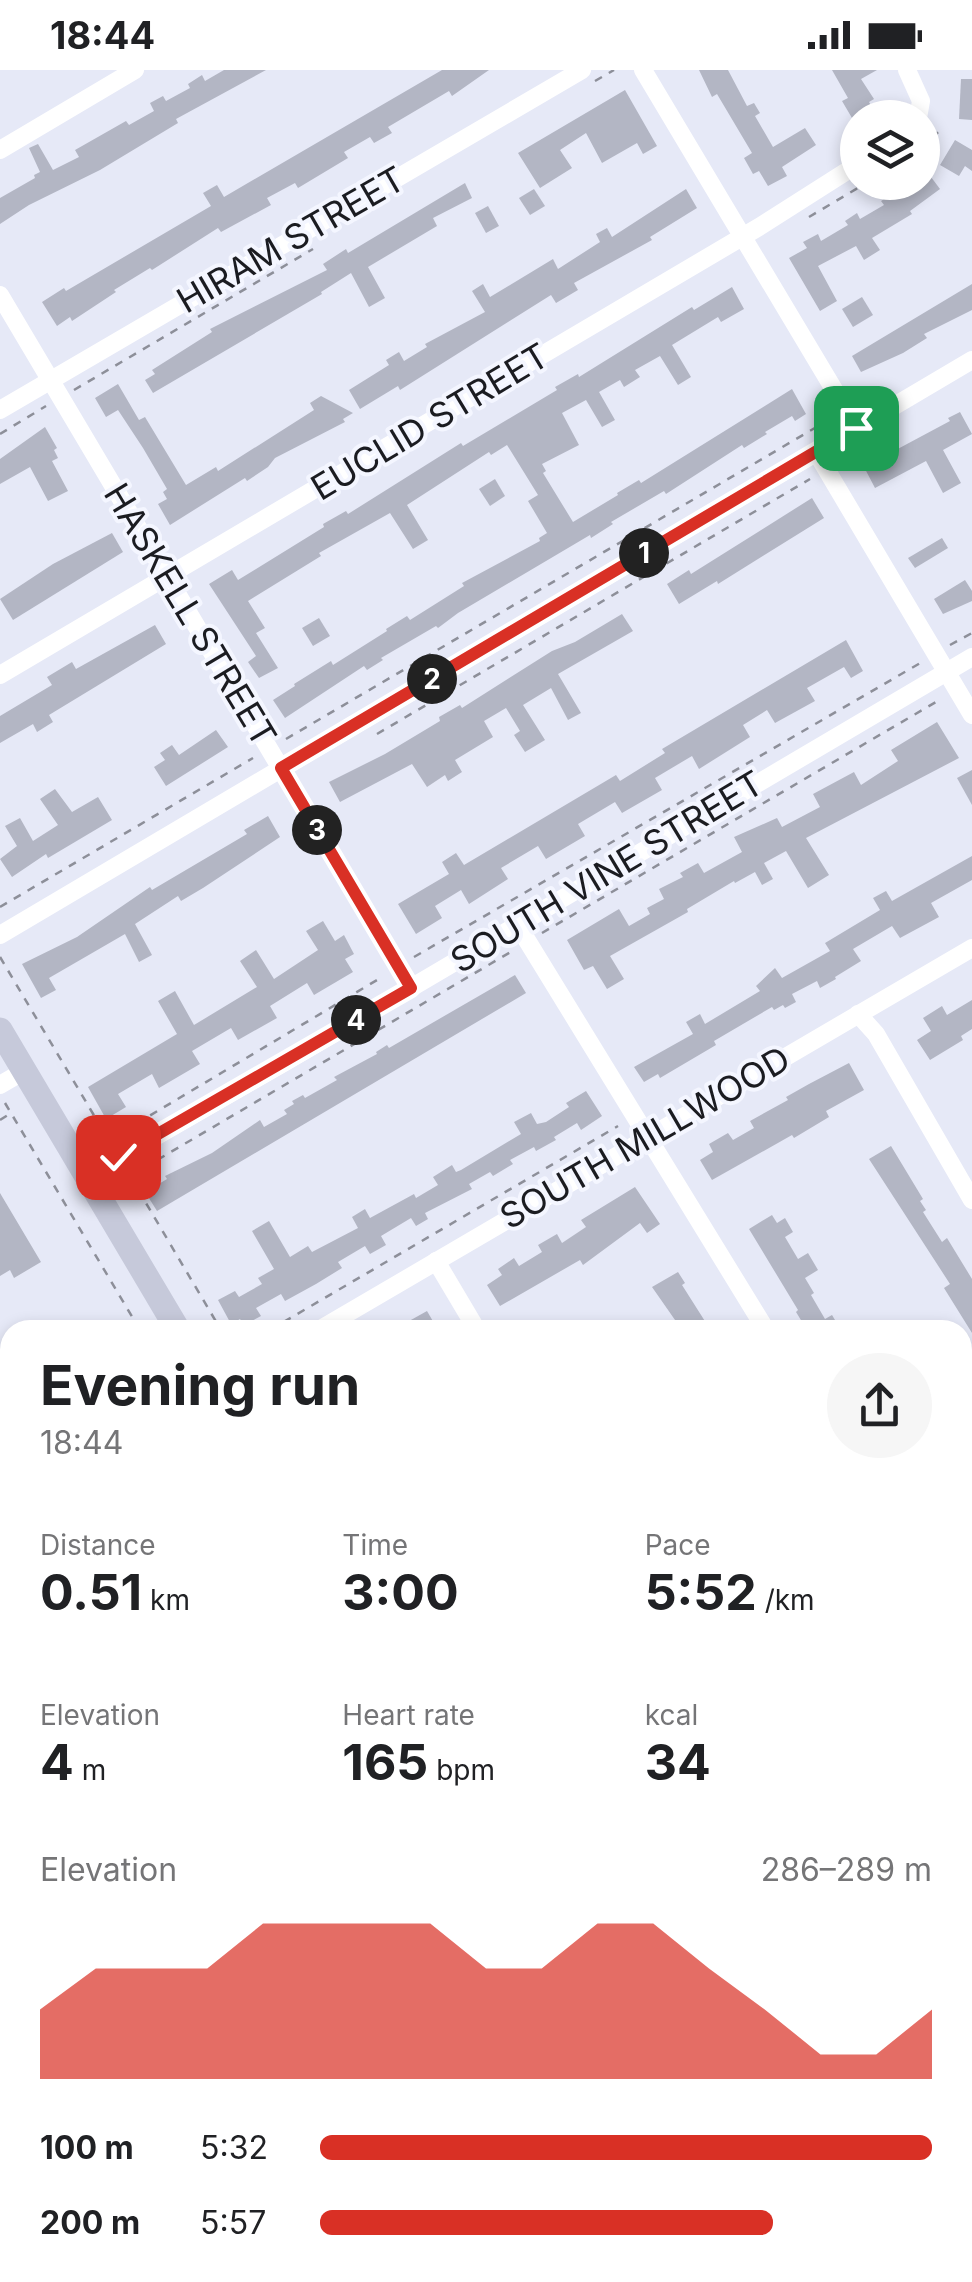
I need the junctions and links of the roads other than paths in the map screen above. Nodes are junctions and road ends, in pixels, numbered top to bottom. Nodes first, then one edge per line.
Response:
1 (582, 70) edge
2 (643, 70) edge
3 (907, 70) edge
4 (132, 71) edge
5 (921, 100) edge
6 (0, 150) edge
7 (840, 175) edge
8 (743, 237) junction
9 (0, 295) edge
10 (972, 360) edge
11 (51, 380) junction
12 (0, 410) edge
13 (856, 428) junction
14 (816, 452) junction
15 (168, 577) junction
16 (972, 656) edge
17 (946, 672) junction
18 (0, 675) edge
19 (972, 714) edge
20 (281, 768) junction
21 (518, 924) junction
22 (0, 935) edge
23 (972, 948) edge
24 (411, 988) junction
25 (858, 1014) junction
26 (0, 1030) edge
27 (24, 1071) junction
28 (0, 1085) edge
29 (648, 1136) junction
30 (86, 1176) junction
31 (972, 1200) edge
32 (436, 1261) junction
33 (172, 1320) edge
34 (335, 1320) edge
35 (471, 1320) edge
36 (760, 1320) edge

1 - 11 street, HIRAM STREET
2 - 8 street
3 - 5 street
4 - 6 street
7 - 8 street, EUCLID STREET
8 - 13 street
8 - 15 street, EUCLID STREET
9 - 11 street, HASKELL STREET
10 - 13 street
11 - 12 street, HIRAM STREET
11 - 15 street, HASKELL STREET
13 - 14 street
14 - 17 street
14 - 20 street
15 - 18 street, EUCLID STREET
15 - 20 street, HASKELL STREET
16 - 17 street, SOUTH VINE STREET
17 - 19 street
17 - 21 street, SOUTH VINE STREET
20 - 22 street
20 - 24 street, HASKELL STREET
21 - 24 street, SOUTH VINE STREET
21 - 29 street
23 - 25 street, SOUTH MILLWOOD
24 - 30 street, SOUTH VINE STREET
25 - 29 street, SOUTH MILLWOOD
25 - 31 street
26 - 27 main road
27 - 28 street
27 - 30 main road
29 - 32 street, SOUTH MILLWOOD
29 - 36 street
30 - 33 main road
32 - 34 street, SOUTH MILLWOOD
32 - 35 street

